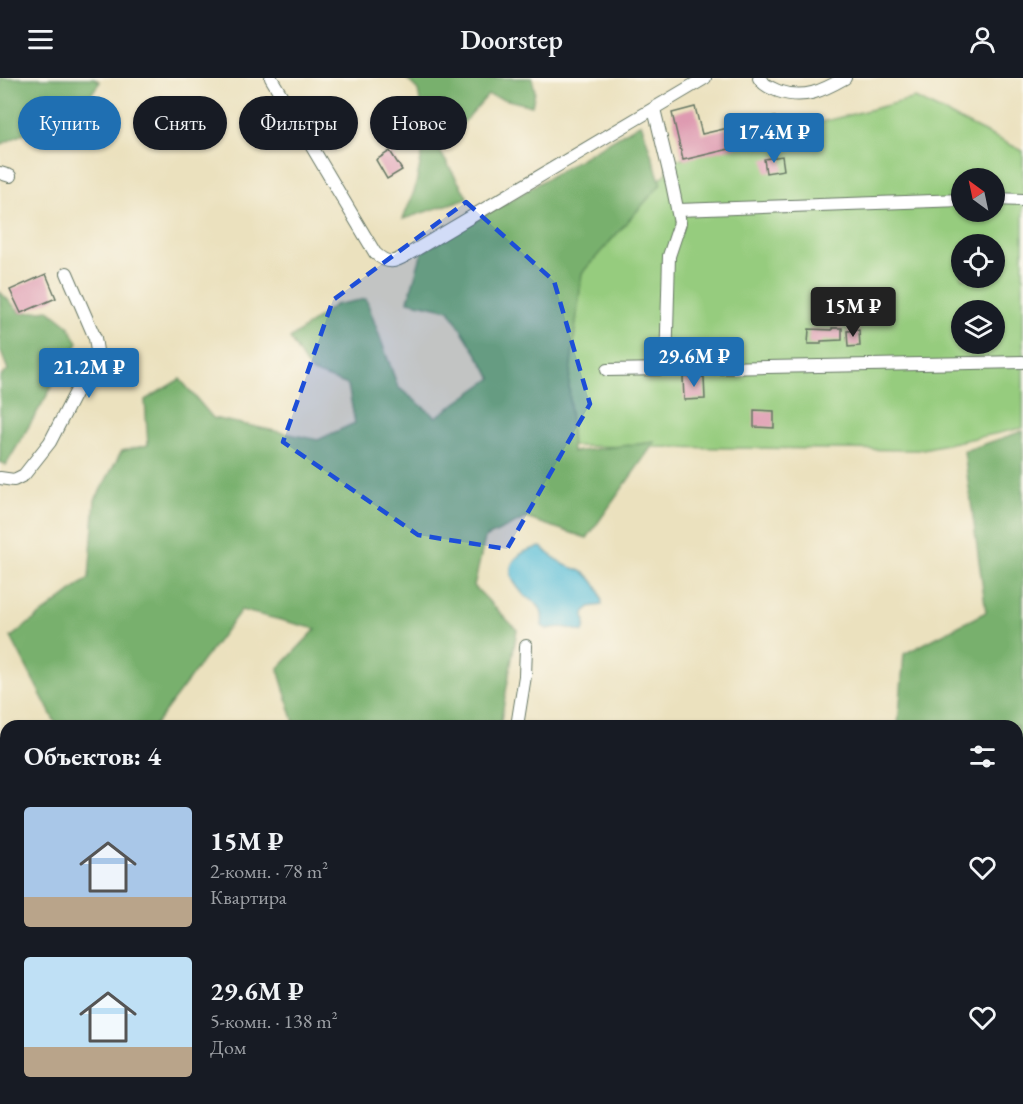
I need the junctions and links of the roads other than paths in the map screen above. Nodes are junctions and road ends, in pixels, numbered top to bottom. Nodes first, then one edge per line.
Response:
1 (271, 78) edge
2 (705, 78) edge
3 (759, 78) edge
4 (845, 78) edge
5 (654, 109) junction
6 (1005, 199) edge
7 (951, 200) edge
8 (1023, 200) edge
9 (678, 210) junction
10 (67, 273) dead end
11 (1023, 362) edge
12 (666, 369) junction
13 (607, 370) dead end
14 (0, 478) edge
15 (526, 646) dead end
16 (518, 720) edge

1 - 5 street
2 - 5 street
3 - 4 street
5 - 9 street
6 - 8 street
7 - 9 street
9 - 12 street
10 - 14 street
11 - 12 street
12 - 13 street
15 - 16 street

